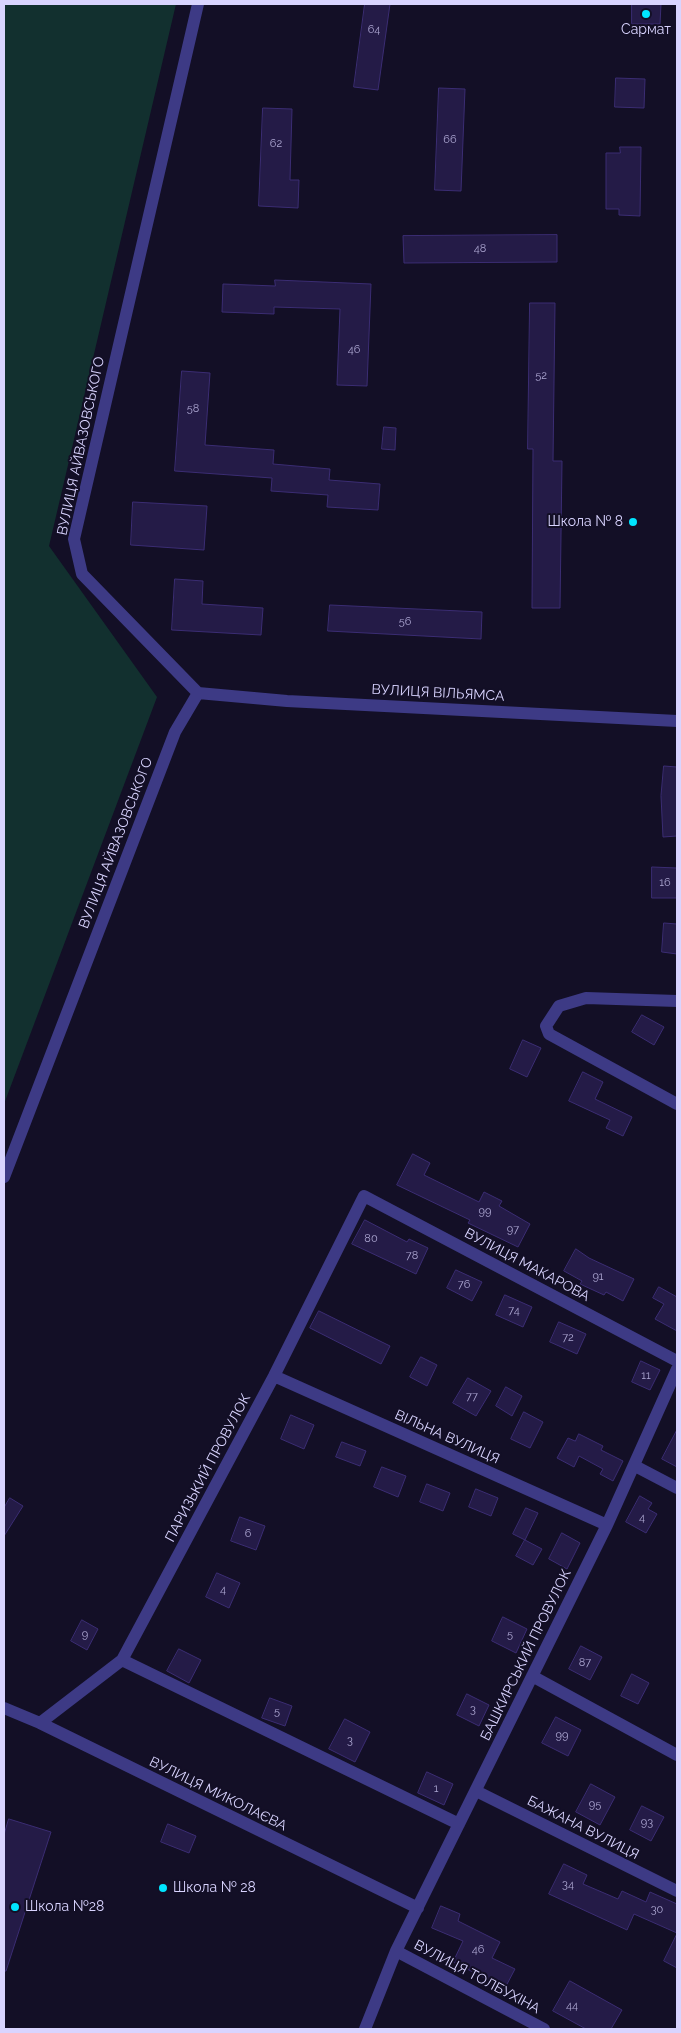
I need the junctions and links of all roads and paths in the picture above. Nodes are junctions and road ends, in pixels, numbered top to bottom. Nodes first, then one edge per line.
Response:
1 (198, 4) edge
2 (198, 692) junction
3 (677, 721) edge
4 (677, 1001) edge
5 (677, 1104) edge
6 (4, 1177) edge
7 (364, 1196) joint
8 (677, 1361) edge
9 (677, 1369) edge
10 (274, 1376) junction
11 (635, 1466) junction
12 (677, 1488) edge
13 (607, 1525) junction
14 (122, 1660) junction
15 (532, 1676) junction
16 (4, 1708) edge
17 (40, 1723) junction
18 (677, 1755) edge
19 (476, 1791) junction
20 (459, 1824) junction
21 (677, 1891) edge
22 (418, 1908) junction
23 (396, 1951) junction
24 (366, 2029) edge
25 (544, 2029) edge

1 - 2 street, ВУЛИЦЯ АЙВАЗОВСЬКОГО
2 - 3 street, ВУЛИЦЯ ВІЛЬЯМСА
2 - 6 street, ВУЛИЦЯ АЙВАЗОВСЬКОГО
4 - 5 street
7 - 8 street, ВУЛИЦЯ МАКАРОВА
7 - 10 street, ПАРИЗЬКИЙ ПРОВУЛОК
9 - 11 street, БАШКИРСЬКИЙ ПРОВУЛОК
10 - 13 street, ВІЛЬНА ВУЛИЦЯ
10 - 14 street, ПАРИЗЬКИЙ ПРОВУЛОК
11 - 12 street
11 - 13 street, БАШКИРСЬКИЙ ПРОВУЛОК
13 - 15 street, БАШКИРСЬКИЙ ПРОВУЛОК
14 - 17 street, ПАРИЗЬКИЙ ПРОВУЛОК
14 - 20 street
15 - 18 street
15 - 19 street, БАШКИРСЬКИЙ ПРОВУЛОК
16 - 17 street, ВУЛИЦЯ МИКОЛАЄВА
17 - 22 street, ВУЛИЦЯ МИКОЛАЄВА
19 - 20 street, БАШКИРСЬКИЙ ПРОВУЛОК
19 - 21 street, БАЖАНА ВУЛИЦЯ
20 - 22 street, БАШКИРСЬКИЙ ПРОВУЛОК
22 - 23 street, БАШКИРСЬКИЙ ПРОВУЛОК
23 - 24 street, БАШКИРСЬКИЙ ПРОВУЛОК
23 - 25 street, ВУЛИЦЯ ТОЛБУХІНА

